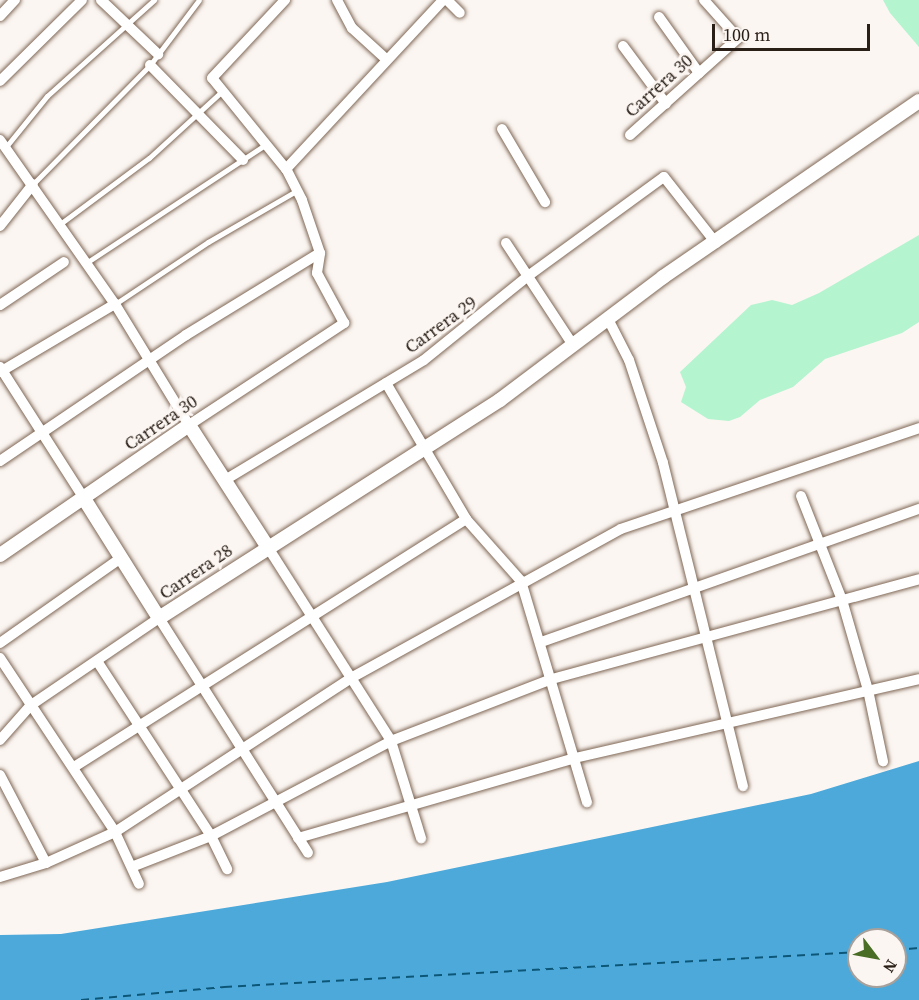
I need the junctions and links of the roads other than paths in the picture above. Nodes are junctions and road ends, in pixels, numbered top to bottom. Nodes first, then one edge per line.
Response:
1 (15, 0) edge
2 (82, 0) edge
3 (100, 0) edge
4 (154, 0) edge
5 (199, 0) edge
6 (285, 0) edge
7 (337, 0) edge
8 (445, 0) edge
9 (704, 0) edge
10 (460, 13) dead end
11 (0, 16) edge
12 (658, 17) dead end
13 (127, 25) junction
14 (623, 45) dead end
15 (158, 54) junction
16 (386, 59) junction
17 (150, 64) junction
18 (699, 74) junction
19 (0, 81) edge
20 (221, 92) junction
21 (919, 101) edge
22 (666, 104) junction
23 (199, 112) junction
24 (502, 129) dead end
25 (630, 135) dead end
26 (265, 145) junction
27 (2, 148) edge
28 (243, 160) junction
29 (286, 169) junction
30 (33, 184) junction
31 (296, 191) junction
32 (544, 201) dead end
33 (60, 224) junction
34 (0, 226) edge
35 (506, 243) dead end
36 (716, 243) junction
37 (320, 252) junction
38 (64, 262) dead end
39 (86, 263) junction
40 (528, 276) junction
41 (115, 304) junction
42 (0, 305) edge
43 (608, 319) junction
44 (573, 345) junction
45 (148, 360) junction
46 (1, 370) edge
47 (386, 383) junction
48 (189, 425) junction
49 (919, 428) edge
50 (42, 433) junction
51 (422, 448) junction
52 (0, 461) edge
53 (225, 480) junction
54 (801, 496) dead end
55 (82, 497) junction
56 (919, 509) edge
57 (674, 511) junction
58 (466, 519) junction
59 (818, 544) junction
60 (267, 546) junction
61 (0, 555) edge
62 (121, 558) junction
63 (919, 579) edge
64 (521, 581) junction
65 (696, 588) junction
66 (842, 600) junction
67 (312, 617) junction
68 (159, 618) junction
69 (708, 637) junction
70 (541, 642) junction
71 (0, 643) edge
72 (0, 658) edge
73 (97, 661) junction
74 (351, 678) junction
75 (919, 679) edge
76 (552, 680) junction
77 (202, 686) junction
78 (868, 690) junction
79 (31, 705) junction
80 (730, 722) junction
81 (139, 726) junction
82 (0, 740) edge
83 (391, 741) junction
84 (243, 750) junction
85 (575, 758) junction
86 (883, 761) dead end
87 (74, 767) junction
88 (0, 775) edge
89 (743, 786) dead end
90 (180, 790) junction
91 (276, 802) junction
92 (587, 802) dead end
93 (411, 806) junction
94 (115, 832) junction
95 (211, 836) junction
96 (298, 838) junction
97 (421, 838) dead end
98 (308, 853) dead end
99 (46, 863) junction
100 (134, 866) junction
101 (227, 869) dead end
102 (2, 873) edge
103 (139, 884) dead end

1 - 11 street
2 - 19 street
3 - 13 street
4 - 13 lane
5 - 15 lane
6 - 20 street
7 - 16 street
8 - 10 street
8 - 16 street
9 - 18 street, Carrera 30
12 - 18 street
13 - 15 street
13 - 27 lane
14 - 22 street
15 - 17 lane
16 - 29 street
17 - 23 street
17 - 30 lane
18 - 22 street, Carrera 30
20 - 23 lane
20 - 26 street
21 - 36 main road, Carrera 28
22 - 25 street, Carrera 30
23 - 28 street
23 - 33 lane
24 - 32 street
26 - 28 lane
26 - 29 street
27 - 30 street
28 - 39 lane
29 - 31 street
30 - 33 street
30 - 34 street
31 - 37 street
31 - 41 lane
33 - 39 street
35 - 40 street
36 - 40 street, Carrera 29
36 - 43 main road, Carrera 28
37 - 45 street
37 - 48 street, Carrera 30
38 - 42 street
39 - 41 street
40 - 44 street
40 - 47 street, Carrera 29
41 - 45 street
41 - 46 street
43 - 44 main road, Carrera 28
43 - 57 street
44 - 51 main road, Carrera 28
45 - 48 street
45 - 50 street
46 - 50 street
47 - 51 street
47 - 53 street, Carrera 29
48 - 53 main road
48 - 55 main road, Carrera 30
49 - 57 street
50 - 52 street
50 - 55 street
51 - 58 street
51 - 60 main road, Carrera 28
53 - 60 main road
54 - 59 street
55 - 61 main road, Carrera 30
55 - 62 main road
56 - 59 street
57 - 64 street
57 - 65 street
58 - 64 street
58 - 67 street
59 - 65 street
59 - 66 street
60 - 67 street
60 - 68 main road, Carrera 28
62 - 68 main road
62 - 71 street
63 - 66 street
64 - 70 street
64 - 74 street
65 - 69 street
65 - 70 street
66 - 69 street
66 - 78 street
67 - 74 street
67 - 77 street
68 - 73 street, Carrera 28
68 - 77 street
69 - 76 street
69 - 80 street
70 - 76 street
72 - 79 street
73 - 79 street, Carrera 28
73 - 81 street
74 - 83 street
74 - 84 street
75 - 78 street
76 - 83 street
76 - 85 street
77 - 81 street
77 - 84 street
78 - 80 street
78 - 86 street
79 - 82 street, Carrera 28
79 - 87 street
80 - 85 street
80 - 89 street
81 - 87 street
81 - 90 street
83 - 91 street
83 - 93 street
84 - 90 street
84 - 91 street
85 - 92 street
85 - 93 street
87 - 94 street
88 - 99 street
90 - 94 street
90 - 95 street
91 - 95 street
91 - 96 street
93 - 96 street
93 - 97 street
94 - 99 street
94 - 100 street
95 - 100 street
95 - 101 street
96 - 98 street
99 - 102 street
100 - 103 street

